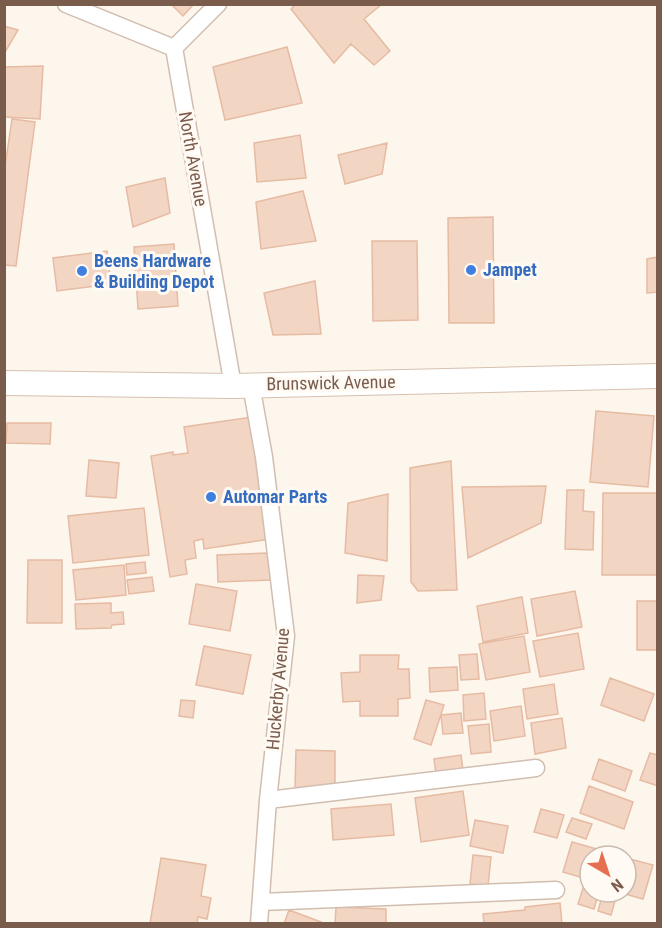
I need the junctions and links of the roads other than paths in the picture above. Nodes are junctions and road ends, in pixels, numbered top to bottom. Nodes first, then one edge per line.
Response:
1 (66, 4) edge
2 (218, 4) edge
3 (174, 48) junction
4 (657, 376) edge
5 (4, 383) edge
6 (242, 385) junction
7 (536, 768) dead end
8 (268, 800) junction
9 (556, 890) dead end
10 (261, 902) junction
11 (260, 924) edge

1 - 3 street
2 - 3 street
3 - 6 street, North Avenue
4 - 6 main road, Brunswick Avenue
5 - 6 main road, Brunswick Avenue
6 - 8 street, Huckerby Avenue
7 - 8 street
8 - 10 street, Huckerby Avenue
9 - 10 street
10 - 11 street, Huckerby Avenue

